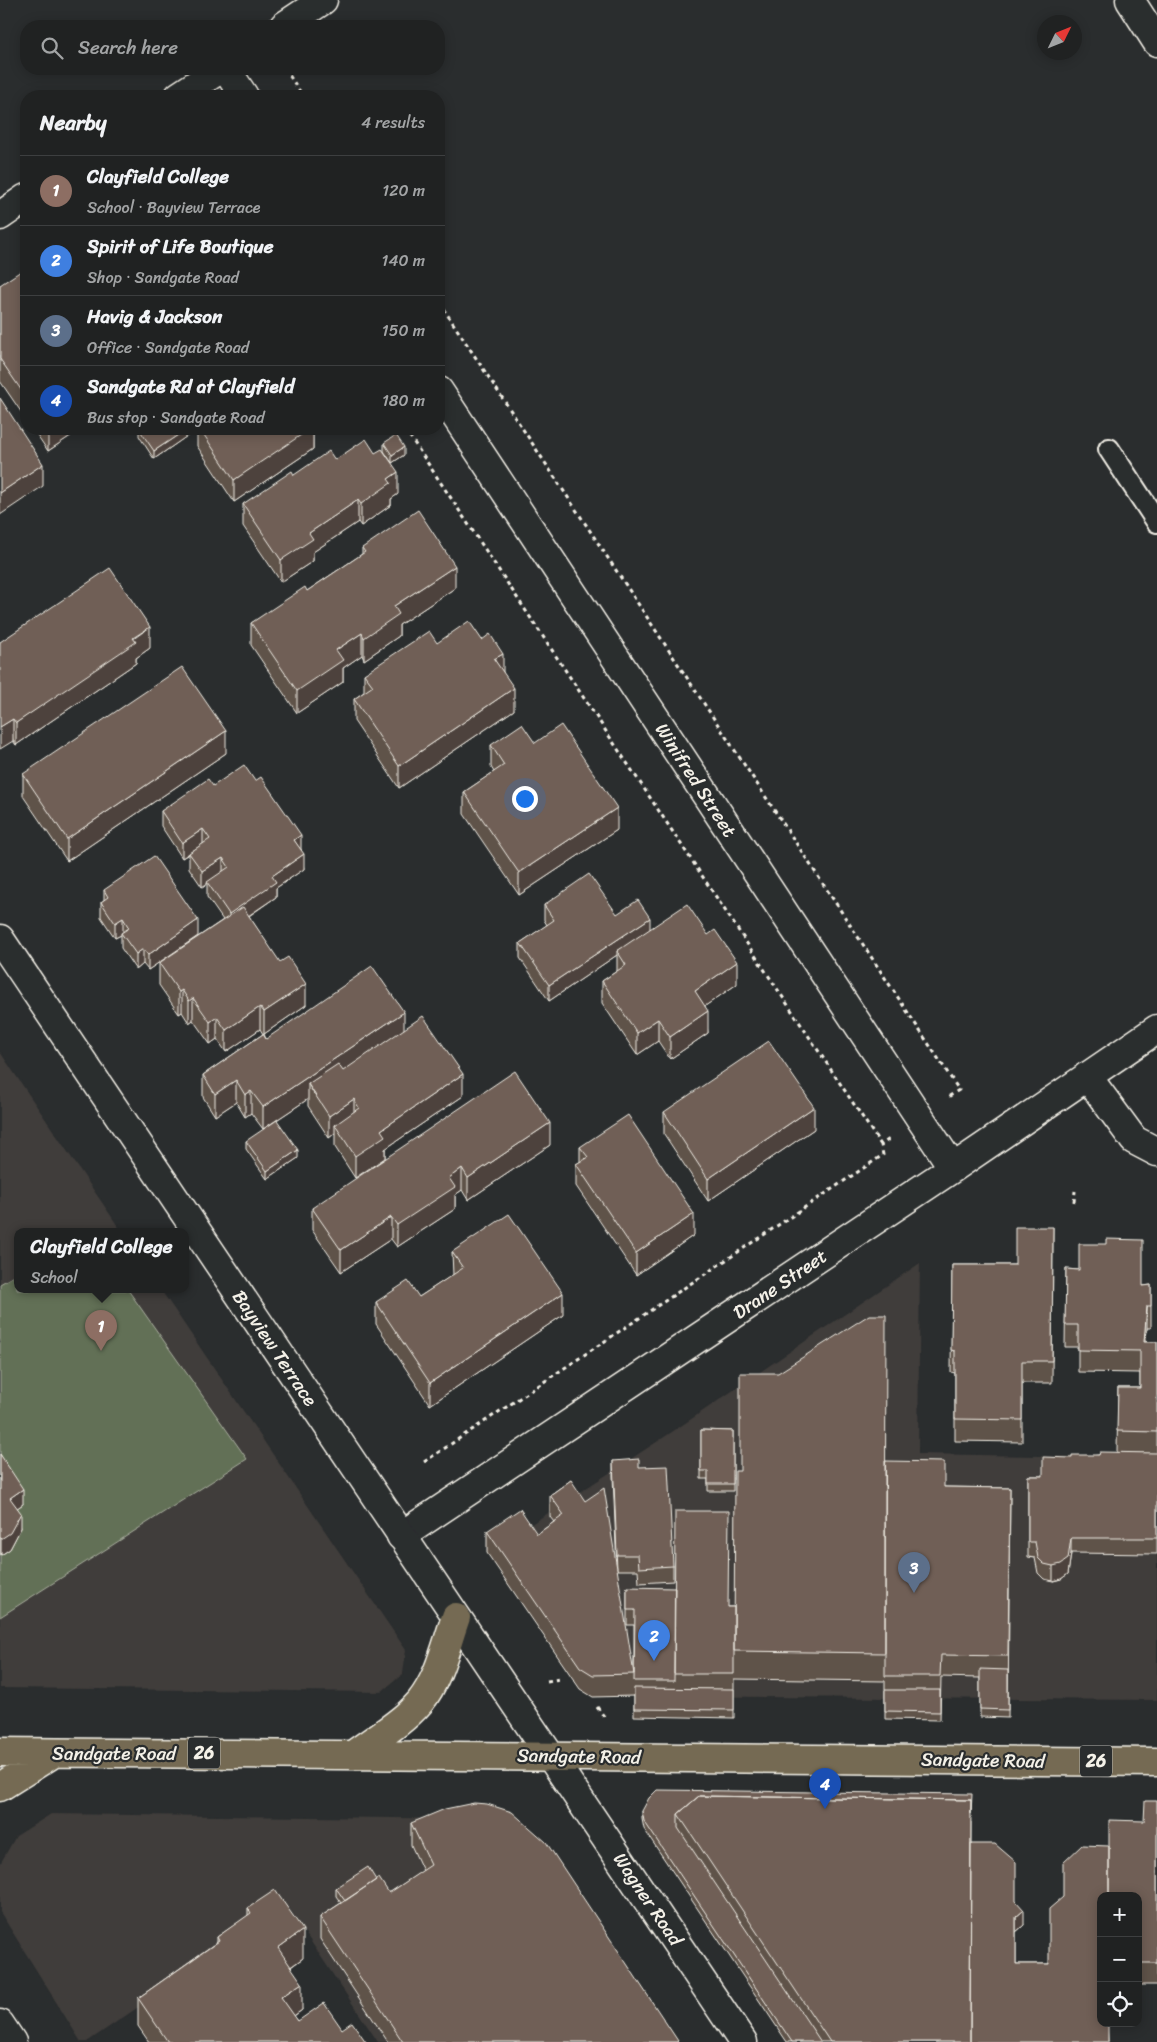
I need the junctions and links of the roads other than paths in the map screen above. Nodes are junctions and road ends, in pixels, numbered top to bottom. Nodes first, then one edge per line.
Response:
1 (323, 0) edge
2 (1130, 0) edge
3 (293, 20) edge
4 (1157, 42) edge
5 (211, 75) edge
6 (230, 75) edge
7 (188, 90) edge
8 (240, 90) edge
9 (20, 202) edge
10 (0, 216) edge
11 (445, 400) edge
12 (1109, 449) dead end
13 (1157, 522) edge
14 (0, 939) edge
15 (1157, 1029) edge
16 (1087, 1076) junction
17 (1157, 1152) edge
18 (953, 1168) junction
19 (401, 1536) junction
20 (456, 1617) junction
21 (0, 1752) edge
22 (54, 1753) junction
23 (354, 1754) junction
24 (552, 1756) junction
25 (1157, 1762) edge
26 (0, 1787) edge
27 (0, 2024) edge
28 (12, 2042) edge
29 (743, 2042) edge

1 - 3 street
2 - 4 street
5 - 7 street
6 - 8 street
9 - 10 street
11 - 18 street, Winifred Street
12 - 13 lane
14 - 19 street, Bayview Terrace
15 - 16 street, Drane Street
16 - 17 street
16 - 18 street, Drane Street
18 - 19 street, Drane Street
19 - 20 street, Bayview Terrace
20 - 23 highway
20 - 24 street, Bayview Terrace
21 - 22 highway, Sandgate Road / 26
22 - 23 highway, Sandgate Road / 26
22 - 26 highway
23 - 24 highway, Sandgate Road / 26
24 - 25 highway, Sandgate Road / 26
24 - 29 street, Wagner Road
27 - 28 street

